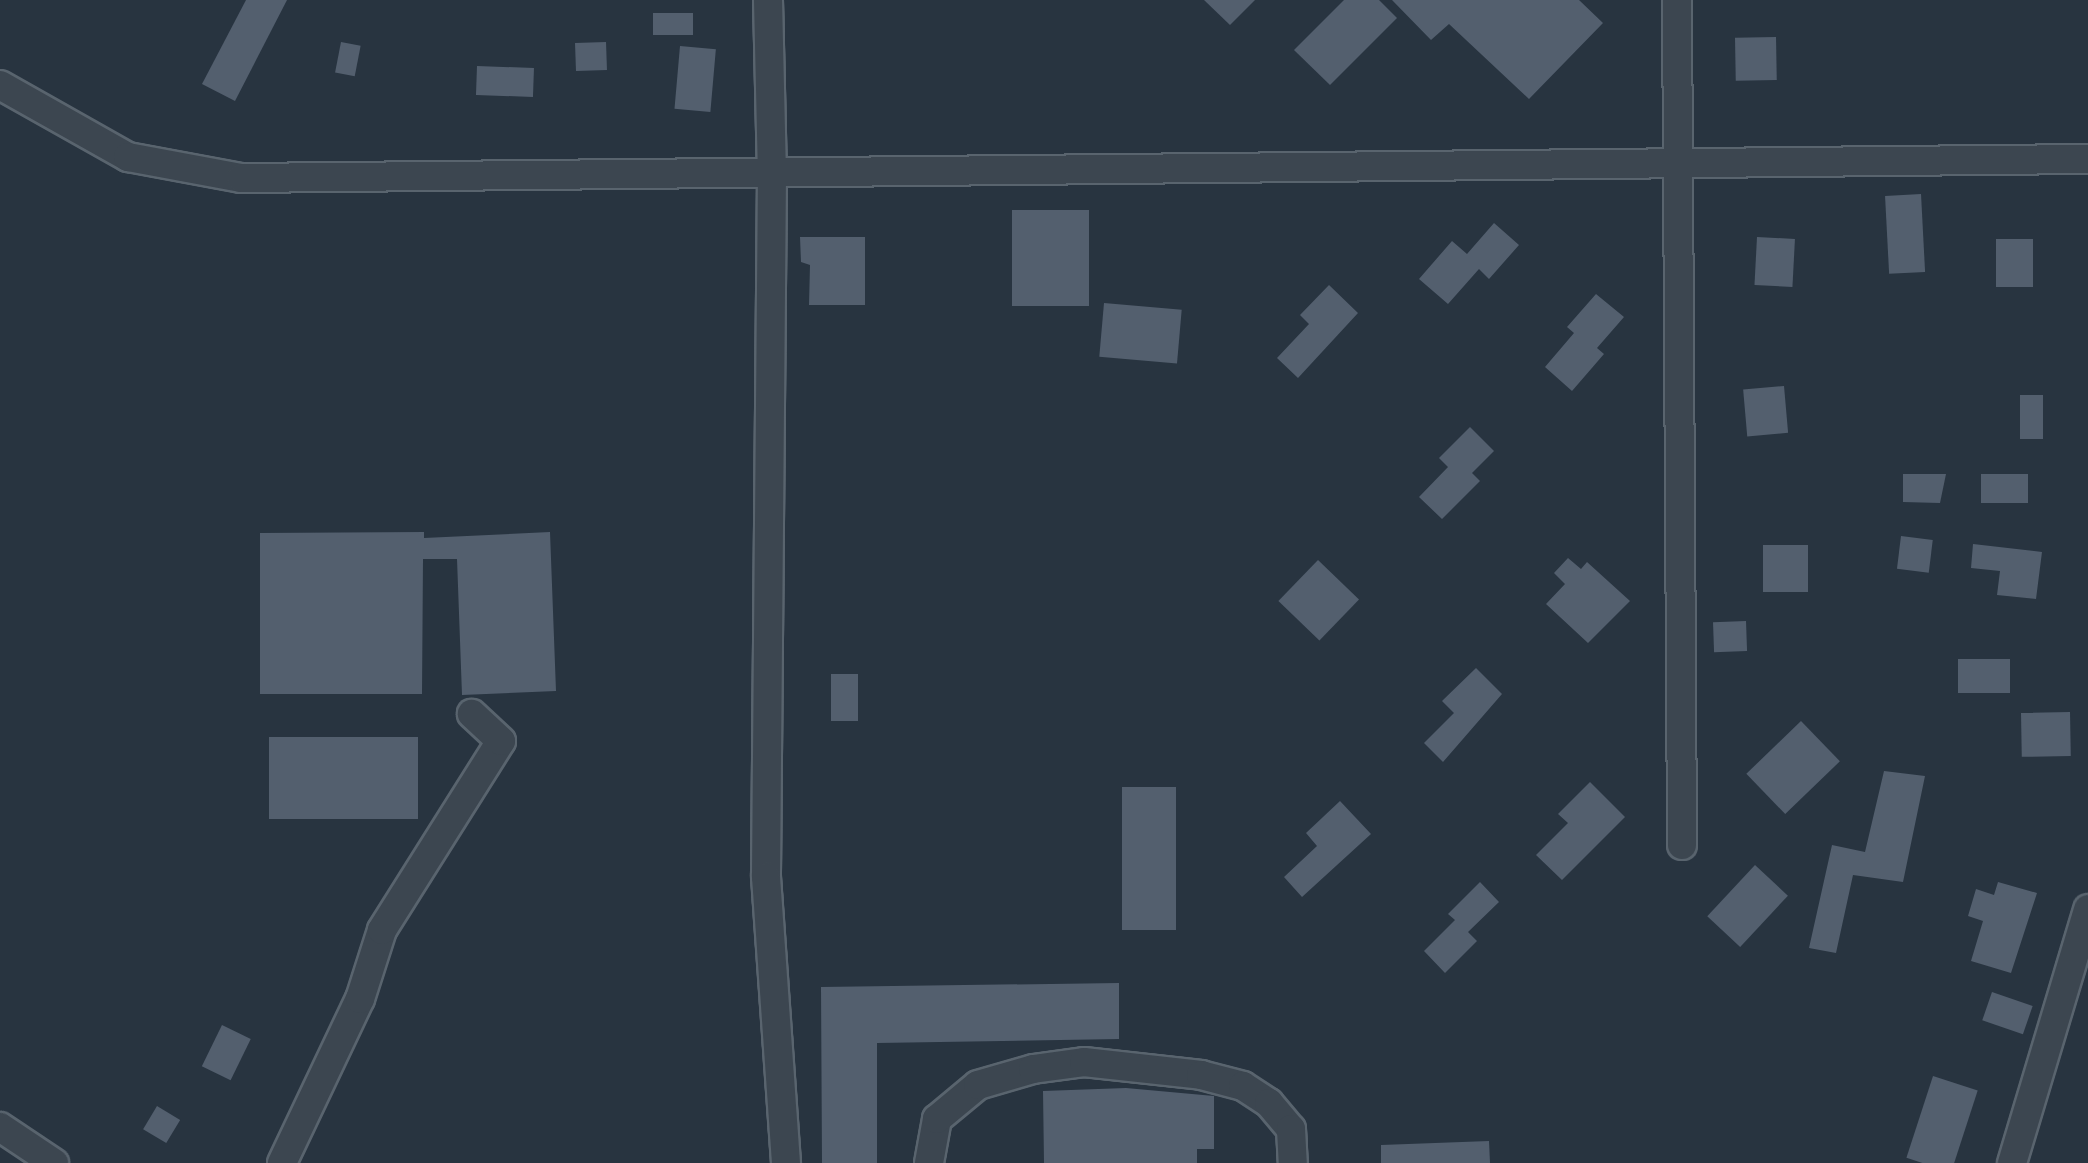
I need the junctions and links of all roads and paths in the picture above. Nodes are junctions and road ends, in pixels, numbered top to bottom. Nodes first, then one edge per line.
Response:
1 (768, 0) edge
2 (1677, 0) edge
3 (0, 85) edge
4 (2088, 159) edge
5 (1678, 164) junction
6 (772, 173) junction
7 (472, 714) dead end
8 (1682, 845) dead end
9 (2088, 909) edge
10 (0, 1127) edge
11 (54, 1163) edge
12 (282, 1163) edge
13 (786, 1163) edge
14 (929, 1163) edge
15 (1293, 1163) edge
16 (2012, 1163) edge

1 - 6 street
2 - 5 street
3 - 6 street
4 - 5 street
5 - 6 street
5 - 8 street
6 - 13 street
7 - 12 street
9 - 16 street
10 - 11 street
14 - 15 street

